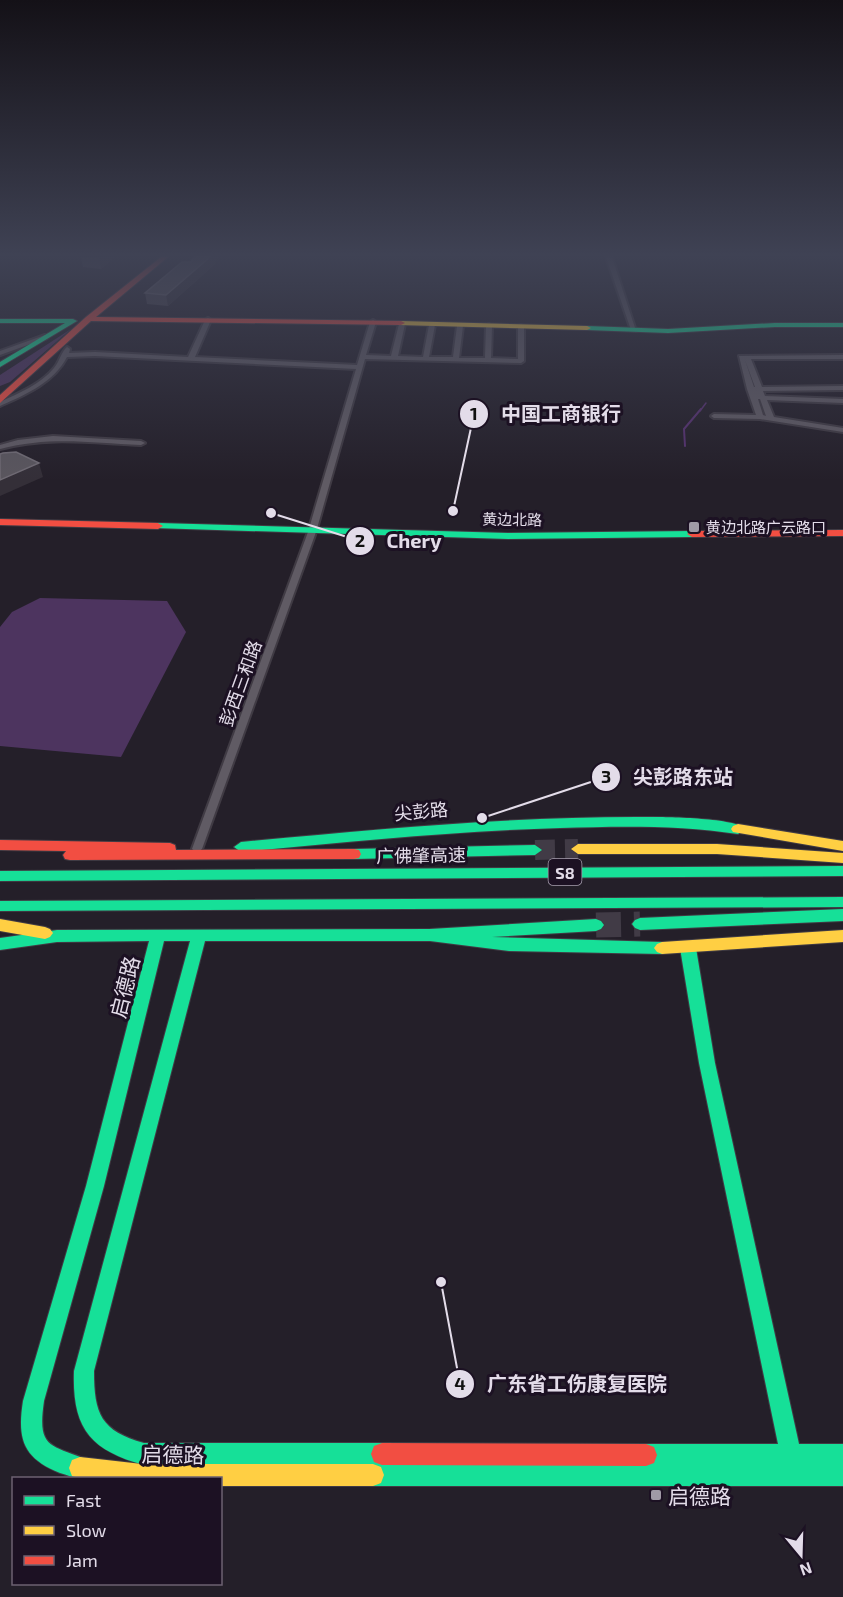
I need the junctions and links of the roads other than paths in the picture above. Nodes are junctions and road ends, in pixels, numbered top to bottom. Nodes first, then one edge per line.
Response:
1 (65, 332) edge
2 (68, 332) edge
3 (203, 332) edge
4 (370, 332) edge
5 (400, 332) edge
6 (431, 332) edge
7 (459, 332) edge
8 (489, 332) edge
9 (521, 332) edge
10 (61, 336) junction
11 (0, 353) edge
12 (65, 355) junction
13 (364, 357) junction
14 (191, 358) junction
15 (394, 358) junction
16 (426, 359) junction
17 (843, 359) edge
18 (456, 360) junction
19 (488, 360) junction
20 (746, 360) junction
21 (0, 365) edge
22 (361, 367) junction
23 (30, 375) junction
24 (0, 388) edge
25 (843, 388) edge
26 (750, 389) junction
27 (759, 389) junction
28 (753, 397) junction
29 (0, 402) edge
30 (841, 403) edge
31 (714, 416) dead end
32 (760, 417) junction
33 (771, 419) junction
34 (843, 430) edge
35 (141, 443) dead end
36 (0, 447) edge
37 (0, 519) edge
38 (843, 529) edge
39 (312, 530) junction
40 (843, 533) edge
41 (0, 845) edge
42 (843, 846) edge
43 (197, 849) junction
44 (578, 849) tunnel mouth
45 (535, 850) tunnel mouth
46 (0, 855) edge
47 (70, 855) junction
48 (222, 855) junction
49 (843, 858) edge
50 (0, 863) edge
51 (843, 871) edge
52 (0, 876) edge
53 (843, 902) edge
54 (0, 906) edge
55 (843, 915) edge
56 (640, 924) tunnel mouth
57 (0, 925) edge
58 (596, 925) tunnel mouth
59 (0, 935) edge
60 (158, 935) junction
61 (199, 935) junction
62 (430, 935) junction
63 (57, 936) junction
64 (843, 936) edge
65 (0, 944) edge
66 (688, 948) junction
67 (791, 1455) junction
68 (843, 1455) edge
69 (843, 1475) edge

1 - 10 main road
2 - 10 main road
3 - 14 street
4 - 13 street, 彭西三和路
5 - 15 street
6 - 16 street
7 - 18 street
8 - 19 street
9 - 19 street
10 - 11 street
10 - 12 street
10 - 21 main road
10 - 23 main road
12 - 14 street
12 - 29 street
13 - 15 street
13 - 22 street, 彭西三和路
14 - 22 street
15 - 16 street
16 - 18 street
17 - 20 street
18 - 19 street
20 - 26 street
20 - 27 street
22 - 39 street, 彭西三和路
23 - 24 main road
23 - 29 main road
25 - 27 street
26 - 27 street
26 - 28 street
27 - 33 street
28 - 30 street
28 - 32 street
31 - 32 street
32 - 33 street
33 - 34 street
35 - 36 street
37 - 39 main road, 黄边北路
38 - 39 main road, 黄边北路
39 - 40 main road, 黄边北路
39 - 43 street, 彭西三和路
41 - 43 main road, 尖彭路
42 - 43 main road, 尖彭路
43 - 47 main road
44 - 49 main road
45 - 48 main road
46 - 47 main road
47 - 48 main road
48 - 50 main road
51 - 52 main road, 广佛肇高速 / S8
53 - 54 main road, S8
55 - 56 main road
57 - 63 main road
58 - 62 main road
59 - 63 main road
60 - 61 main road
60 - 63 main road
60 - 69 main road, 启德路
61 - 62 main road
61 - 67 main road, 启德路
62 - 66 main road
63 - 65 main road
64 - 66 main road
66 - 67 main road
67 - 68 main road, 启德路

